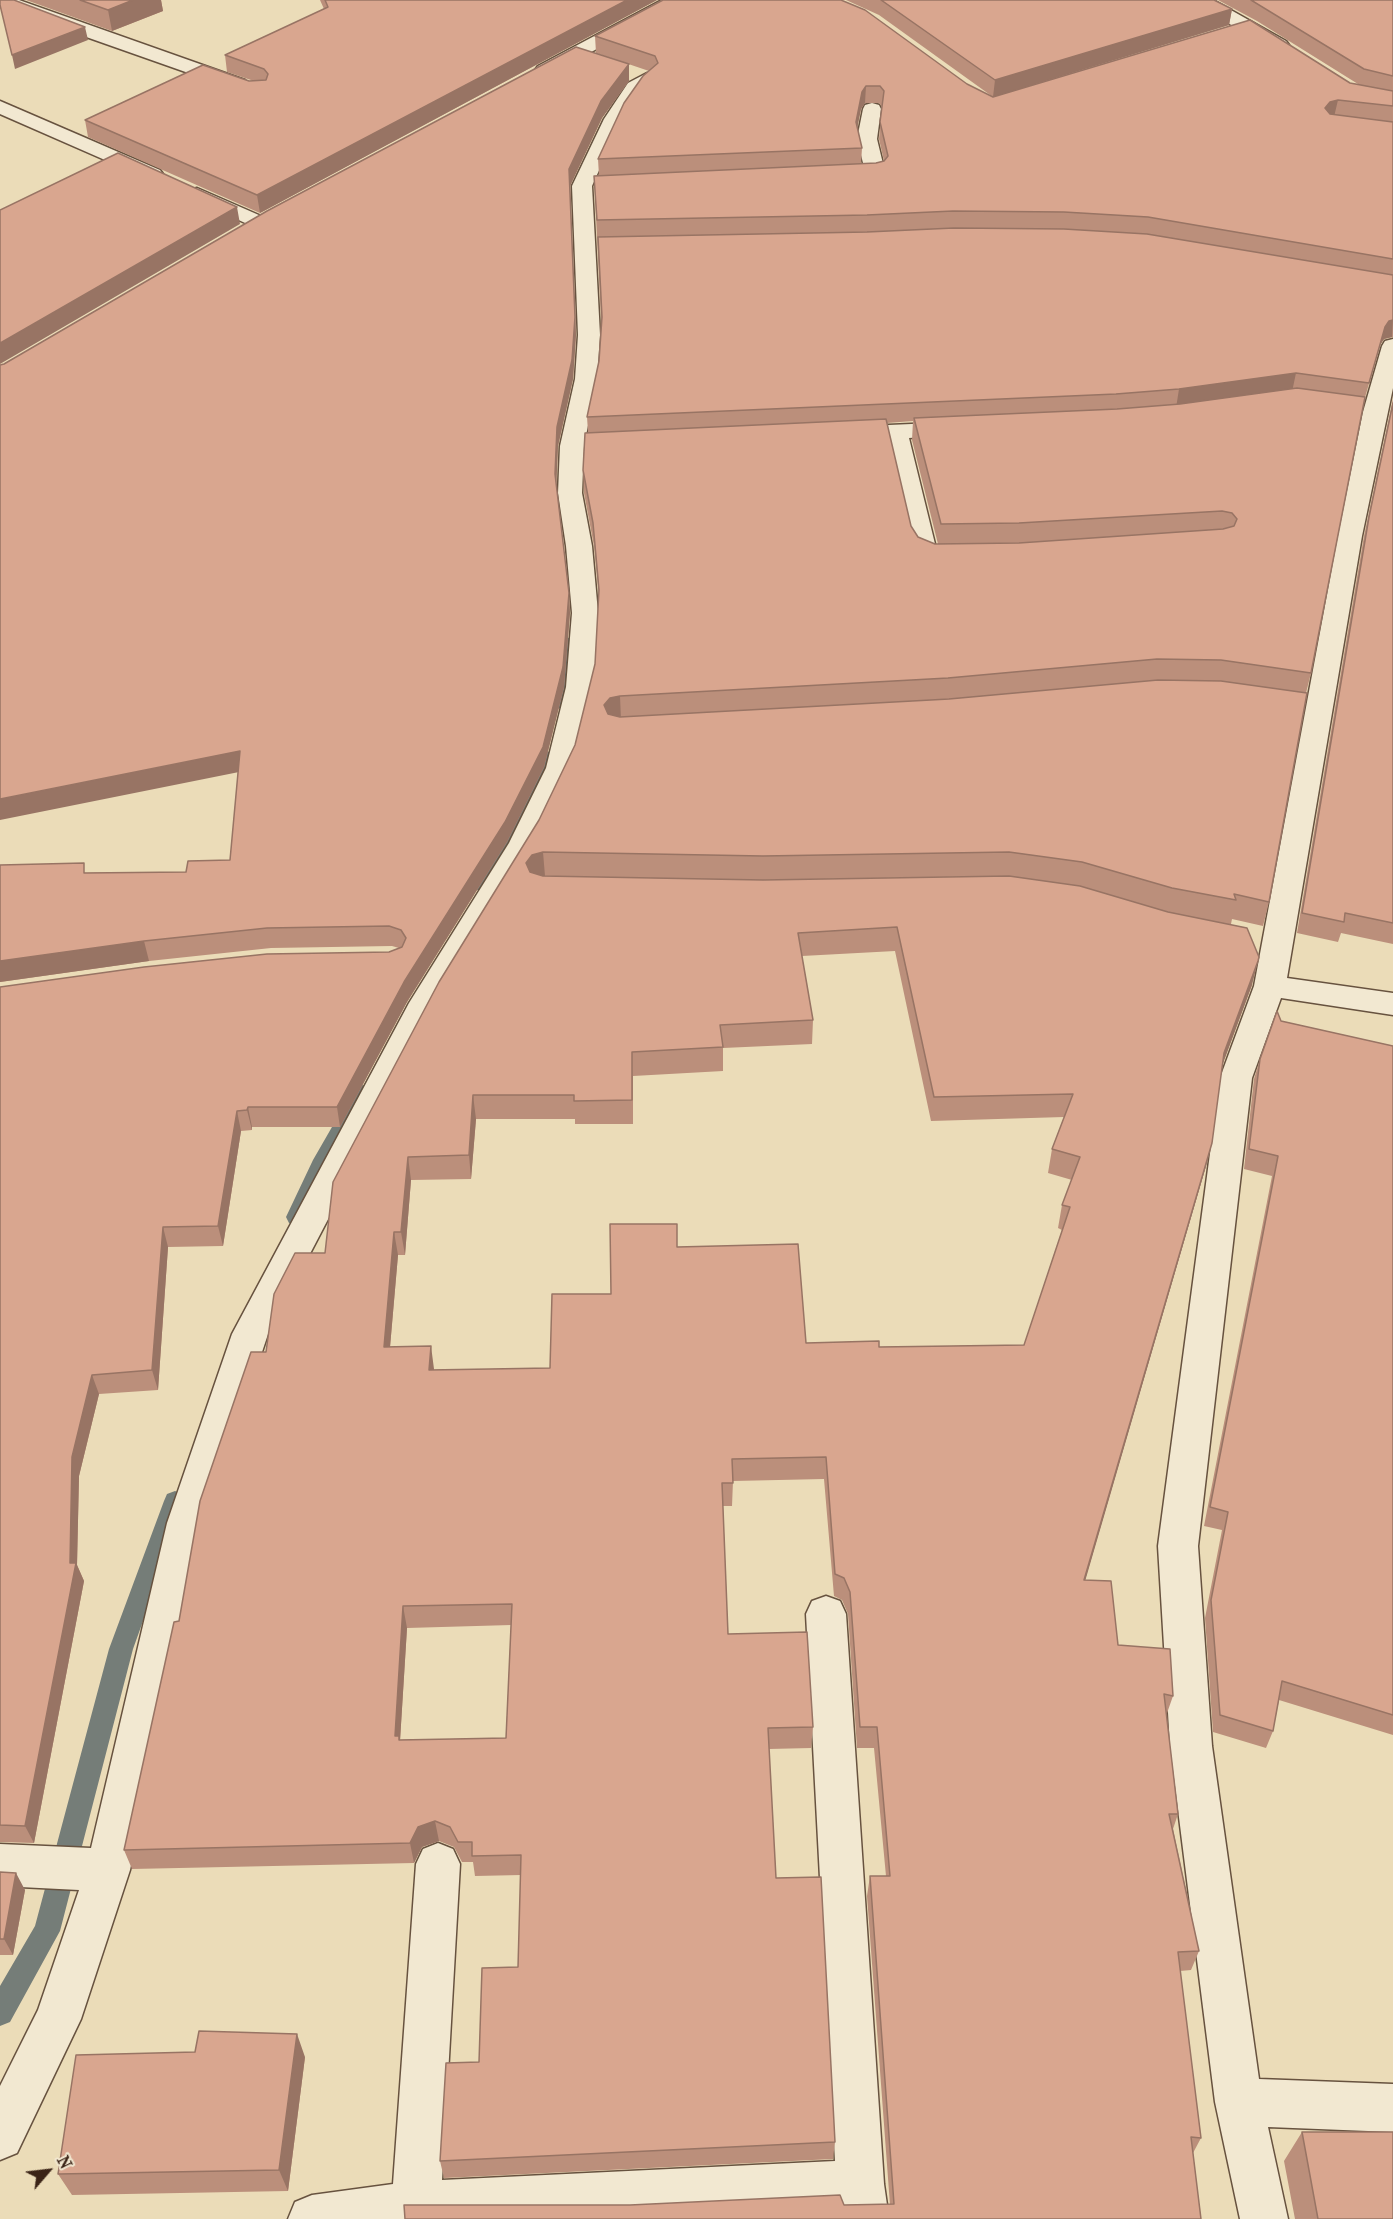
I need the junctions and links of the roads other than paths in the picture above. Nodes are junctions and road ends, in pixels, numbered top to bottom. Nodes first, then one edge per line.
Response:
1 (5, 0) edge
2 (675, 0) edge
3 (1200, 0) edge
4 (1250, 27) junction
5 (1228, 34) edge
6 (574, 54) junction
7 (1298, 57) edge
8 (595, 61) edge
9 (626, 72) edge
10 (532, 77) edge
11 (259, 92) edge
12 (0, 107) edge
13 (872, 109) dead end
14 (817, 175) edge
15 (282, 212) edge
16 (261, 223) junction
17 (241, 235) edge
18 (1393, 346) edge
19 (976, 428) edge
20 (896, 432) junction
21 (826, 435) edge
22 (983, 557) edge
23 (1270, 986) junction
24 (1393, 1004) edge
25 (826, 1614) dead end
26 (438, 1864) dead end
27 (19, 1865) edge
28 (100, 1870) junction
29 (1239, 2102) junction
30 (1393, 2108) edge
31 (0, 2136) edge
32 (863, 2202) edge
33 (416, 2205) junction
34 (312, 2219) edge
35 (1264, 2219) edge

1 - 11 street
2 - 6 street
3 - 4 street
4 - 5 street
4 - 7 street
6 - 8 street
6 - 10 street
9 - 28 street
12 - 16 street
13 - 14 street
15 - 16 street
16 - 17 street
18 - 23 street
19 - 20 street
20 - 21 street
20 - 22 street
23 - 24 street
23 - 29 street
25 - 32 street
26 - 33 street
27 - 28 street
28 - 31 street
29 - 30 street
29 - 35 street
32 - 33 street
33 - 34 street

